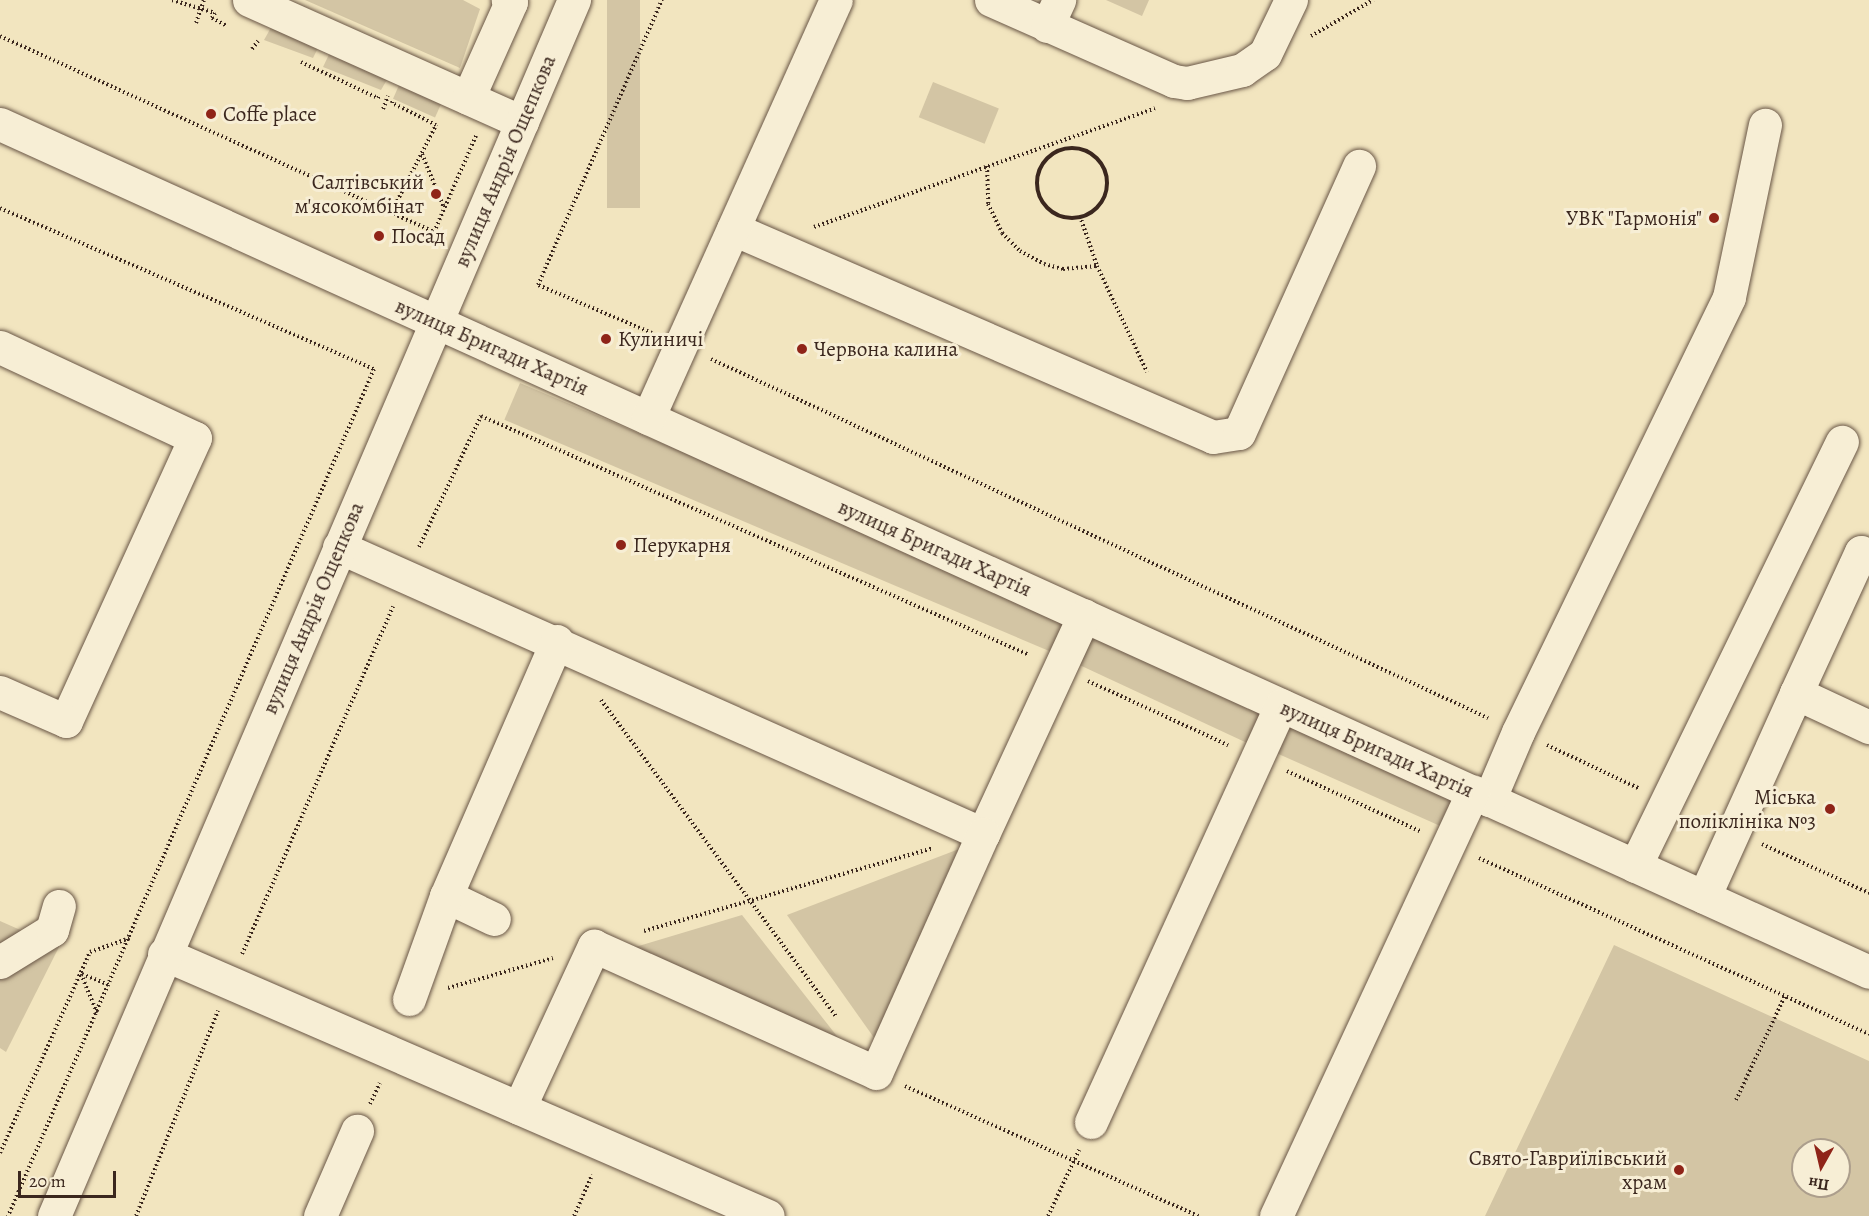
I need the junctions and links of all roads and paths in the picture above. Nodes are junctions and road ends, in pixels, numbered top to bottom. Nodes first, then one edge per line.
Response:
1 (172, 0) edge
2 (204, 0) edge
3 (249, 0) edge
4 (508, 0) edge
5 (574, 0) edge
6 (662, 0) edge
7 (836, 0) edge
8 (991, 0) edge
9 (1291, 0) edge
10 (1373, 0) edge
11 (202, 8) junction
12 (1053, 13) edge
13 (196, 23) dead end
14 (231, 27) dead end
15 (265, 35) dead end
16 (0, 36) edge
17 (261, 40) dead end
18 (1305, 40) dead end
19 (298, 60) dead end
20 (468, 98) junction
21 (1160, 106) dead end
22 (522, 122) junction
23 (0, 124) edge
24 (1765, 125) dead end
25 (1060, 142) junction
26 (1062, 149) junction
27 (422, 153) junction
28 (987, 166) junction
29 (1359, 166) dead end
30 (0, 208) edge
31 (444, 209) dead end
32 (391, 213) junction
33 (1080, 216) junction
34 (733, 229) junction
35 (434, 232) dead end
36 (767, 243) junction
37 (1097, 266) junction
38 (436, 322) junction
39 (682, 345) junction
40 (0, 347) edge
41 (1168, 417) junction
42 (648, 418) junction
43 (1842, 442) dead end
44 (339, 547) junction
45 (1869, 556) edge
46 (406, 576) junction
47 (1083, 615) junction
48 (557, 641) junction
49 (1059, 668) junction
50 (593, 689) dead end
51 (0, 692) edge
52 (1796, 693) junction
53 (1281, 705) junction
54 (1869, 727) edge
55 (1518, 732) junction
56 (1258, 758) junction
57 (1481, 796) junction
58 (1665, 801) junction
59 (1732, 831) junction
60 (983, 834) junction
61 (1449, 844) junction
62 (1635, 866) junction
63 (1869, 893) edge
64 (446, 896) junction
65 (1704, 897) junction
66 (749, 901) junction
67 (59, 906) dead end
68 (494, 919) dead end
69 (130, 938) junction
70 (594, 946) junction
71 (164, 954) junction
72 (0, 962) edge
73 (1869, 972) edge
74 (81, 973) junction
75 (230, 982) junction
76 (109, 985) junction
77 (1785, 996) junction
78 (409, 999) joint
79 (97, 1013) junction
80 (841, 1025) dead end
81 (1869, 1034) edge
82 (395, 1054) junction
83 (876, 1073) junction
84 (1736, 1100) dead end
85 (519, 1108) junction
86 (1092, 1122) joint
87 (357, 1131) joint
88 (604, 1145) junction
89 (0, 1153) edge
90 (1073, 1163) junction
91 (8, 1216) edge
92 (54, 1216) edge
93 (136, 1216) edge
94 (320, 1216) edge
95 (574, 1216) edge
96 (768, 1216) edge
97 (1048, 1216) edge
98 (1198, 1216) edge
99 (1276, 1216) edge

1 - 11 path
2 - 11 path
3 - 20 street
4 - 20 street
5 - 22 street, вулиця Андрія Ощепкова
6 - 39 path
7 - 34 street
8 - 12 street
9 - 12 street
10 - 18 path
11 - 13 path
11 - 14 path
15 - 17 path
16 - 32 path
19 - 27 path
20 - 22 street
21 - 25 path
22 - 38 street, вулиця Андрія Ощепкова
23 - 38 street, вулиця Бригади Хартія
24 - 55 street
25 - 26 path
25 - 28 path
26 - 33 path
26 - 33 path
27 - 31 path
27 - 32 path
28 - 36 path
28 - 37 path
29 - 41 street
30 - 69 path
32 - 35 path
33 - 37 path
34 - 36 street
34 - 39 street
36 - 41 street
37 - 41 path
38 - 42 street, вулиця Бригади Хартія
38 - 44 street, вулиця Андрія Ощепкова
39 - 42 street
39 - 55 path
40 - 51 street
42 - 47 street, вулиця Бригади Хартія
43 - 58 street
44 - 46 street
44 - 71 street, вулиця Андрія Ощепкова
45 - 52 street
46 - 48 street
46 - 49 path
46 - 75 path
47 - 49 street
47 - 53 street, вулиця Бригади Хартія
48 - 60 street
48 - 64 street
49 - 56 path
49 - 60 street
50 - 66 path
52 - 54 street
52 - 59 street
53 - 56 street
53 - 57 street, вулиця Бригади Хартія
55 - 57 street
55 - 58 path
56 - 61 path
56 - 86 street
57 - 61 street
57 - 62 street, вулиця Бригади Хартія
58 - 62 street
59 - 63 path
59 - 65 street
60 - 66 path
60 - 83 street
61 - 77 path
61 - 99 street
62 - 65 street, вулиця Бригади Хартія
64 - 68 street
64 - 78 street
65 - 73 street, вулиця Бригади Хартія
66 - 70 path
66 - 80 path
67 - 72 street
69 - 74 path
69 - 76 path
70 - 78 path
70 - 83 street
70 - 85 street
71 - 75 street
71 - 92 street, вулиця Андрія Ощепкова
74 - 76 path
74 - 79 path
74 - 89 path
75 - 82 street
75 - 93 path
76 - 79 path
77 - 81 path
77 - 84 path
79 - 91 path
82 - 85 street
82 - 87 path
83 - 90 path
85 - 88 street
86 - 90 path
87 - 94 street
88 - 95 path
88 - 96 street
90 - 97 path
90 - 98 path

